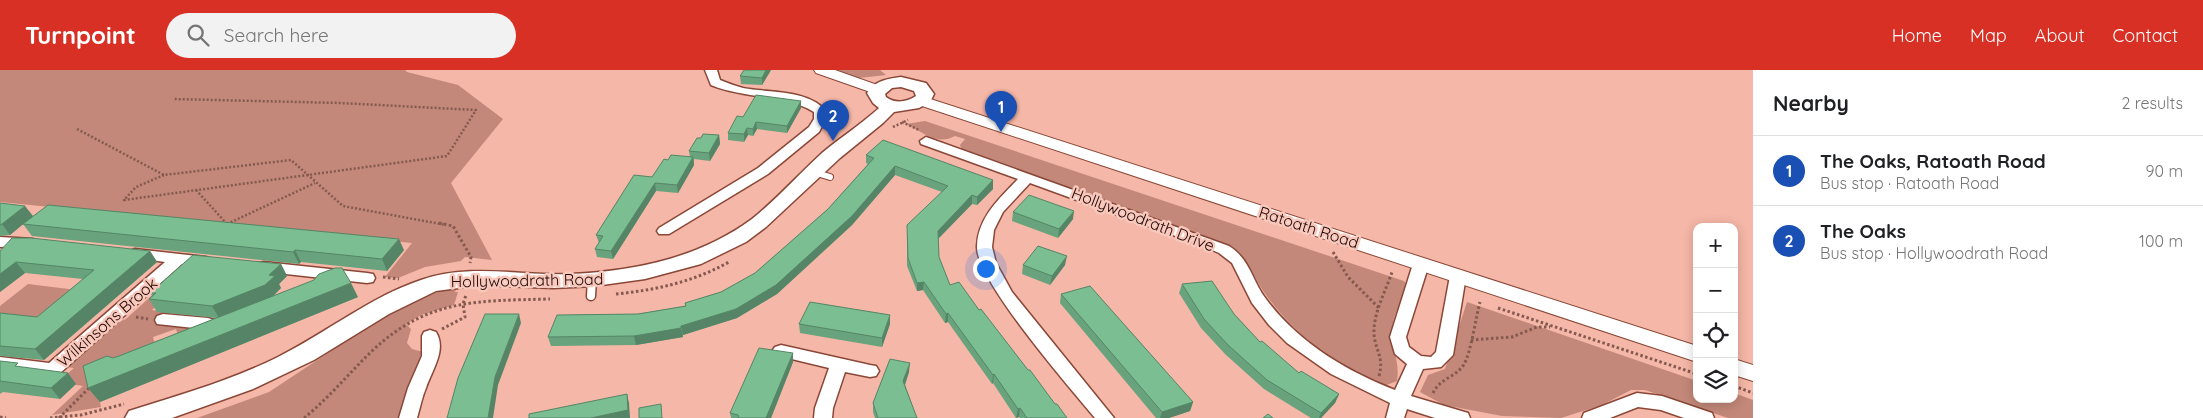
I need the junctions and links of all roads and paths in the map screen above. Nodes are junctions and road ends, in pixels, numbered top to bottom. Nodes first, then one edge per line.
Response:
1 (711, 70) edge
2 (821, 70) edge
3 (910, 76) edge
4 (884, 98) junction
5 (173, 99) dead end
6 (921, 101) junction
7 (916, 118) dead end
8 (77, 129) dead end
9 (886, 130) dead end
10 (926, 141) dead end
11 (164, 175) junction
12 (306, 175) junction
13 (1028, 177) junction
14 (196, 189) junction
15 (673, 209) dead end
16 (687, 216) junction
17 (227, 224) edge
18 (30, 228) edge
19 (664, 231) dead end
20 (8, 242) edge
21 (39, 242) edge
22 (1324, 249) dead end
23 (123, 252) edge
24 (1333, 252) junction
25 (1342, 255) dead end
26 (1, 259) edge
27 (178, 259) junction
28 (221, 263) edge
29 (470, 263) dead end
30 (250, 266) edge
31 (1384, 269) dead end
32 (1392, 272) junction
33 (1419, 272) junction
34 (327, 274) junction
35 (367, 278) joint
36 (403, 280) dead end
37 (1457, 284) junction
38 (314, 289) edge
39 (1380, 309) junction
40 (163, 320) dead end
41 (229, 323) edge
42 (1554, 326) junction
43 (212, 330) junction
44 (430, 336) joint
45 (194, 337) edge
46 (1470, 340) dead end
47 (781, 351) edge
48 (1693, 353) edge
49 (1417, 362) junction
50 (0, 363) edge
51 (839, 364) junction
52 (1738, 367) edge
53 (870, 371) dead end
54 (1693, 373) edge
55 (1753, 373) edge
56 (90, 377) edge
57 (1738, 387) edge
58 (1370, 388) junction
59 (1753, 393) edge
60 (1400, 400) junction
61 (0, 418) edge
62 (6, 418) edge
63 (59, 418) edge
64 (138, 418) edge
65 (304, 418) edge
66 (408, 418) edge
67 (824, 418) edge
68 (1105, 418) edge
69 (1395, 418) edge
70 (1461, 418) edge
71 (1591, 418) edge
72 (1705, 418) edge

1 - 16 street
2 - 4 street
3 - 4 main road
3 - 6 main road
4 - 6 main road
4 - 64 main road, Hollywoodrath Road
5 - 12 path
6 - 33 street, Ratoath Road
7 - 9 path
8 - 11 path
10 - 13 street, Hollywoodrath Drive
11 - 12 path
11 - 14 path
12 - 14 path
12 - 29 path
13 - 58 street, Hollywoodrath Drive
13 - 68 street
14 - 17 path
15 - 16 street
16 - 19 street
18 - 20 street
20 - 21 street
20 - 26 street
22 - 24 path
23 - 27 street, Wilkinsons Brook
24 - 25 path
24 - 39 path
27 - 28 street, Wilkinsons Brook
27 - 50 street, Wilkinsons Brook
30 - 34 street
31 - 32 path
32 - 33 path
32 - 39 path
33 - 37 street, Ratoath Road
33 - 49 street
34 - 35 street
34 - 38 street
35 - 36 path
37 - 42 path
37 - 48 street, Ratoath Road
37 - 49 street
39 - 58 path
40 - 43 street
41 - 43 street
42 - 46 path
42 - 54 path
43 - 45 street
44 - 65 path
44 - 66 street
47 - 51 street
49 - 60 street
51 - 53 street
51 - 67 street
52 - 55 street
56 - 63 path
57 - 59 path
58 - 60 street, Hollywoodrath Drive
60 - 69 street
60 - 70 street, Hollywoodrath Drive
61 - 62 path
71 - 72 street

